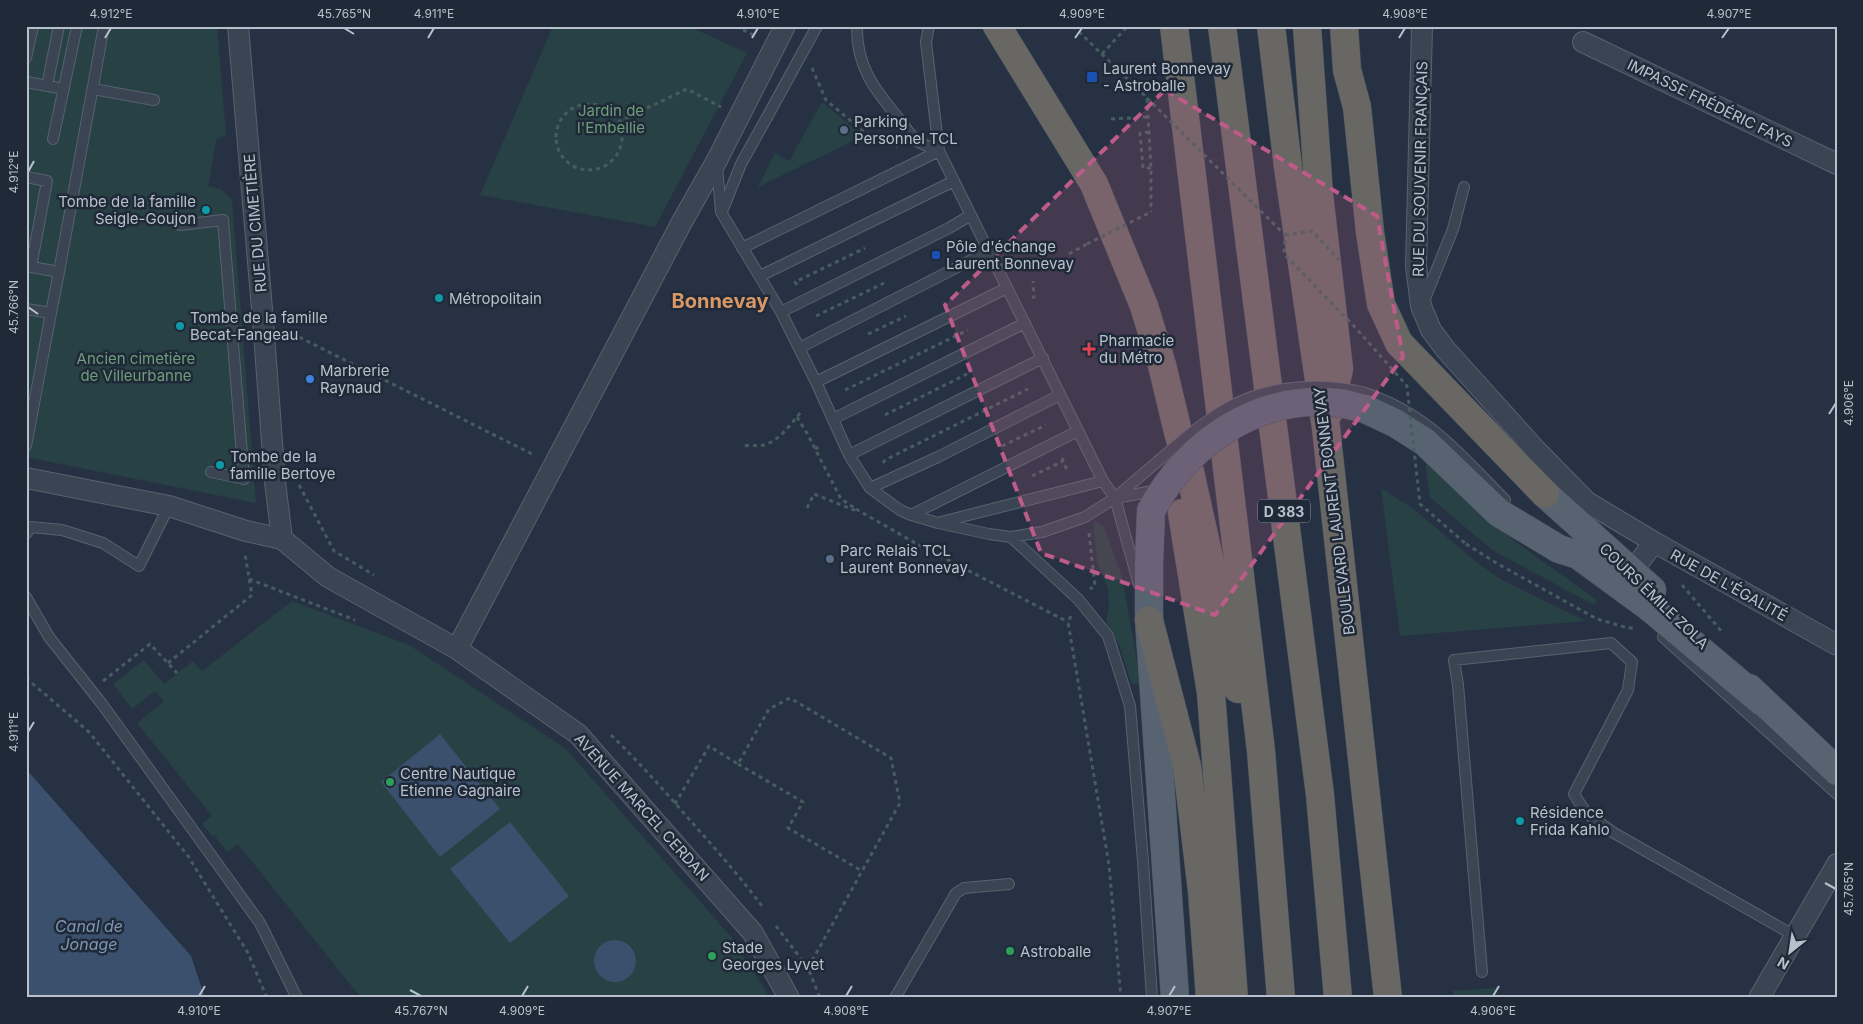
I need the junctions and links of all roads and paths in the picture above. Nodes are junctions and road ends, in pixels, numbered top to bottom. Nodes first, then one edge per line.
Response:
1 (32, 26) edge
2 (59, 26) edge
3 (77, 26) edge
4 (104, 26) edge
5 (238, 26) edge
6 (736, 26) edge
7 (785, 26) edge
8 (816, 26) edge
9 (856, 26) edge
10 (929, 26) edge
11 (997, 26) edge
12 (1174, 26) edge
13 (1222, 26) edge
14 (1271, 26) edge
15 (1307, 26) edge
16 (1344, 26) edge
17 (1360, 26) edge
18 (1422, 26) edge
19 (1075, 27) edge
20 (1126, 28) dead end
21 (756, 37) dead end
22 (1583, 42) dead end
23 (1102, 54) junction
24 (26, 58) edge
25 (26, 82) edge
26 (47, 86) junction
27 (64, 89) junction
28 (93, 89) junction
29 (1147, 98) junction
30 (154, 100) dead end
31 (1357, 107) junction
32 (723, 108) dead end
33 (1148, 117) junction
34 (1112, 119) dead end
35 (618, 122) junction
36 (1149, 132) junction
37 (53, 139) dead end
38 (939, 151) junction
39 (717, 160) junction
40 (1837, 164) edge
41 (1152, 168) junction
42 (26, 177) edge
43 (954, 181) junction
44 (1464, 187) dead end
45 (722, 212) junction
46 (971, 215) junction
47 (180, 224) dead end
48 (1285, 235) junction
49 (742, 248) junction
50 (989, 251) junction
51 (1069, 254) dead end
52 (1339, 260) dead end
53 (28, 266) edge
54 (59, 272) junction
55 (760, 276) junction
56 (1034, 281) dead end
57 (1007, 288) junction
58 (1017, 306) junction
59 (1422, 306) junction
60 (26, 309) edge
61 (781, 312) junction
62 (810, 313) dead end
63 (51, 314) junction
64 (263, 320) junction
65 (815, 323) dead end
66 (1025, 323) junction
67 (976, 326) dead end
68 (800, 348) junction
69 (1042, 358) junction
70 (975, 370) dead end
71 (816, 382) junction
72 (1028, 389) dead end
73 (845, 390) dead end
74 (1060, 395) junction
75 (1363, 401) junction
76 (802, 411) dead end
77 (796, 417) junction
78 (880, 417) dead end
79 (833, 419) junction
80 (1326, 428) junction
81 (1078, 431) junction
82 (1178, 432) junction
83 (26, 446) edge
84 (745, 446) dead end
85 (821, 446) dead end
86 (816, 449) junction
87 (849, 455) junction
88 (883, 463) dead end
89 (555, 465) junction
90 (211, 472) dead end
91 (26, 478) edge
92 (1103, 481) junction
93 (870, 488) junction
94 (1544, 494) joint
95 (1115, 498) junction
96 (1157, 500) junction
97 (169, 506) junction
98 (862, 506) dead end
99 (807, 508) dead end
100 (858, 510) junction
101 (911, 515) junction
102 (938, 523) junction
103 (26, 534) edge
104 (1011, 537) junction
105 (282, 539) junction
106 (1654, 542) junction
107 (1559, 549) junction
108 (245, 550) dead end
109 (1632, 572) junction
110 (249, 579) junction
111 (1609, 591) dead end
112 (26, 597) edge
113 (356, 620) dead end
114 (1148, 620) junction
115 (1068, 622) dead end
116 (1628, 628) dead end
117 (1656, 630) dead end
118 (1837, 645) edge
119 (457, 649) junction
120 (168, 663) junction
121 (177, 673) dead end
122 (26, 678) edge
123 (91, 690) junction
124 (1761, 701) junction
125 (1261, 751) junction
126 (738, 764) junction
127 (1837, 771) edge
128 (1837, 794) edge
129 (675, 804) dead end
130 (1837, 864) edge
131 (1109, 865) dead end
132 (862, 871) junction
133 (1009, 884) dead end
134 (1795, 936) junction
135 (808, 968) dead end
136 (1482, 972) dead end
137 (267, 998) edge
138 (297, 998) edge
139 (790, 998) edge
140 (895, 998) edge
141 (1120, 998) edge
142 (1152, 998) edge
143 (1175, 998) edge
144 (1210, 998) edge
145 (1234, 998) edge
146 (1281, 998) edge
147 (1338, 998) edge
148 (1388, 998) edge
149 (1760, 998) edge

1 - 24 lane
2 - 26 lane
3 - 27 lane
4 - 28 lane
5 - 64 street, RUE DU CIMETIÈRE
6 - 21 path
7 - 39 street
8 - 45 lane, bridge
9 - 38 lane
10 - 38 lane
11 - 82 highway
12 - 125 highway
13 - 147 highway, D 383
14 - 80 highway, BOULEVARD LAURENT BONNEVAY
15 - 80 highway
16 - 31 highway
17 - 31 highway
18 - 59 street, RUE DU SOUVENIR FRANÇAIS
19 - 23 path
20 - 23 path
22 - 40 street, IMPASSE FRÉDÉRIC FAYS
23 - 29 path
25 - 26 lane
26 - 27 lane
27 - 37 lane
28 - 30 lane
28 - 54 lane
29 - 33 path
29 - 48 path, bridge
31 - 94 highway
32 - 35 path
33 - 34 path
33 - 36 path
35 - 35 path
36 - 41 path
36 - 41 path
38 - 43 lane
38 - 49 lane
39 - 45 lane
39 - 89 street
41 - 51 path, bridge
42 - 53 lane
43 - 46 lane
43 - 55 lane
44 - 59 lane
45 - 49 lane
46 - 50 lane
46 - 61 lane
47 - 90 lane
48 - 52 path, bridge
48 - 116 path, bridge
49 - 55 lane
50 - 57 lane
50 - 68 lane
53 - 54 lane
54 - 63 lane
55 - 61 lane
56 - 58 path
57 - 58 lane
57 - 71 lane
58 - 66 lane
59 - 106 street, RUE DU SOUVENIR FRANÇAIS
60 - 63 lane
61 - 68 lane
62 - 65 path
63 - 83 lane
64 - 89 path
64 - 105 street, RUE DU CIMETIÈRE
66 - 69 lane
66 - 79 lane
67 - 73 path
68 - 71 lane
69 - 74 lane
69 - 87 lane
70 - 78 path
71 - 79 lane
72 - 88 path
74 - 81 lane
74 - 93 lane
75 - 95 lane, bridge
75 - 96 main road, COURS ÉMILE ZOLA, bridge
75 - 107 main road, COURS ÉMILE ZOLA
76 - 77 path
77 - 84 path
77 - 86 path
79 - 87 lane
80 - 148 highway, BOULEVARD LAURENT BONNEVAY
81 - 92 lane
81 - 101 lane
82 - 125 highway
82 - 145 highway
85 - 86 path
86 - 100 path
87 - 93 lane
89 - 119 street
91 - 97 street
92 - 95 lane
92 - 102 lane
93 - 101 lane
94 - 109 main road, COURS ÉMILE ZOLA
95 - 96 lane
95 - 104 lane
95 - 114 lane
96 - 114 main road
97 - 103 lane
97 - 105 street
98 - 100 path
99 - 100 path
100 - 115 path
101 - 102 lane
102 - 104 lane
104 - 142 lane
105 - 119 street, AVENUE MARCEL CERDAN
106 - 109 street, RUE DE L'ÉGALITÉ
106 - 118 street, RUE DE L'ÉGALITÉ
107 - 111 lane
107 - 124 main road, COURS ÉMILE ZOLA
108 - 110 path
109 - 124 main road, COURS ÉMILE ZOLA
110 - 113 path
110 - 120 path
112 - 123 lane
114 - 143 main road
114 - 144 highway
117 - 128 lane
119 - 139 street, AVENUE MARCEL CERDAN
120 - 121 path
120 - 123 path
122 - 137 path
123 - 138 lane
124 - 127 main road, COURS ÉMILE ZOLA
125 - 146 highway
126 - 129 path
126 - 132 path
126 - 132 path
130 - 134 street
131 - 141 path
132 - 135 path
133 - 140 lane
134 - 136 lane
134 - 149 street

